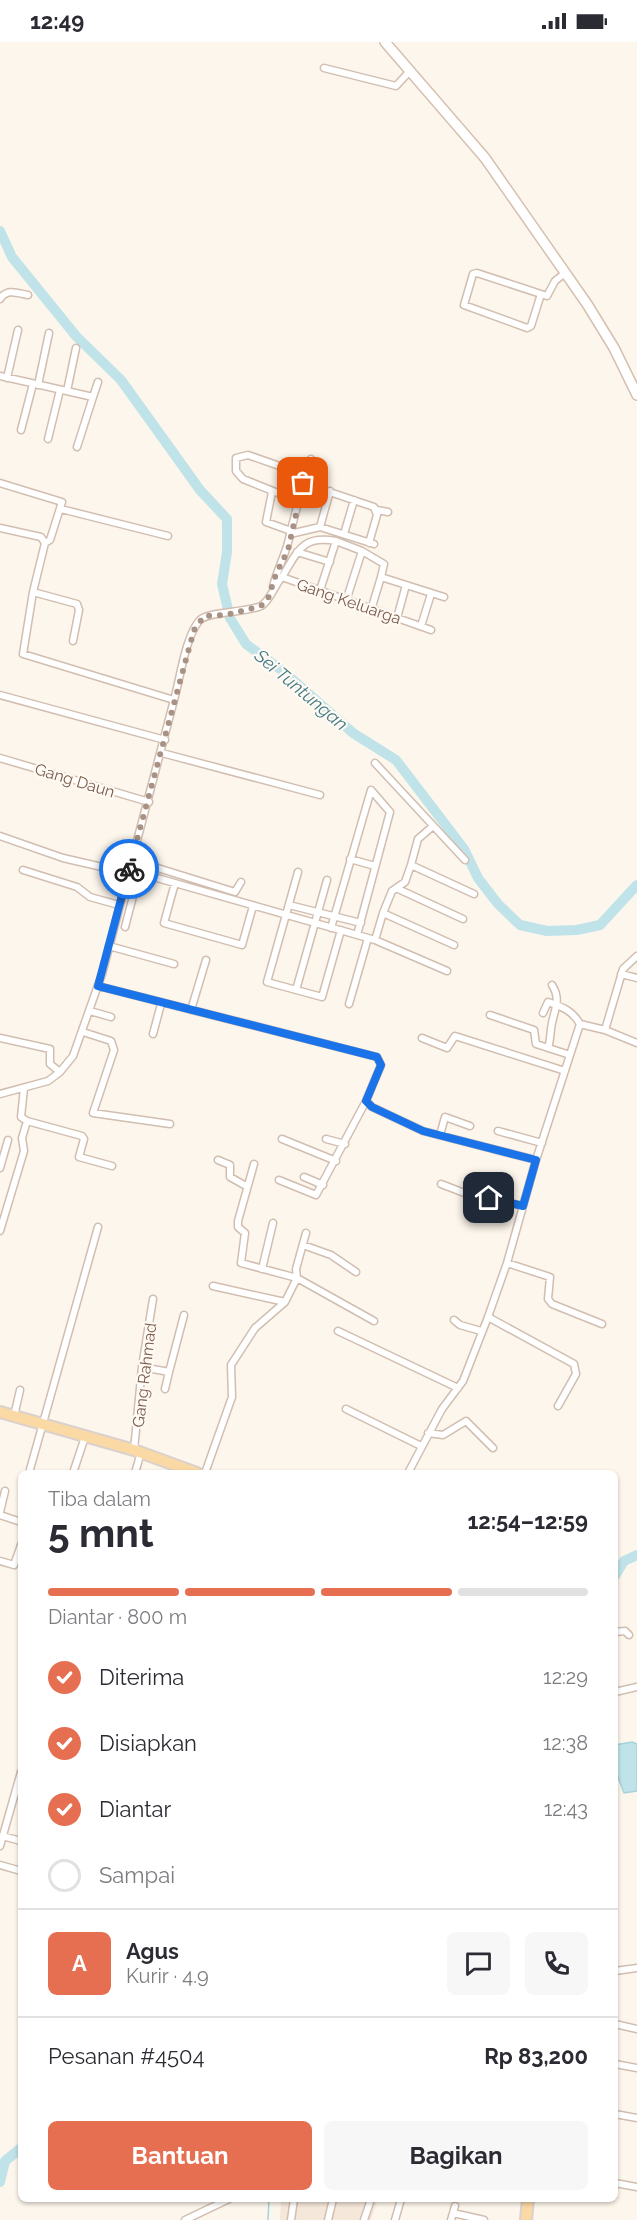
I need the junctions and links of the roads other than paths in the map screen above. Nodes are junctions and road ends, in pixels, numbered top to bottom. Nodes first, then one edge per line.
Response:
1 (385, 42) edge
2 (324, 68) dead end
3 (408, 74) junction
4 (565, 273) junction
5 (541, 294) junction
6 (28, 295) dead end
7 (0, 299) edge
8 (18, 330) dead end
9 (49, 333) dead end
10 (76, 348) dead end
11 (2, 379) edge
12 (98, 382) dead end
13 (35, 384) junction
14 (64, 391) junction
15 (637, 395) edge
16 (93, 397) junction
17 (21, 430) dead end
18 (48, 439) dead end
19 (77, 447) dead end
20 (311, 459) dead end
21 (305, 475) junction
22 (0, 483) edge
23 (303, 483) junction
24 (330, 491) junction
25 (272, 492) junction
26 (354, 500) junction
27 (298, 501) junction
28 (61, 510) junction
29 (377, 510) junction
30 (388, 512) dead end
31 (320, 527) junction
32 (0, 528) edge
33 (291, 532) junction
34 (344, 534) junction
35 (168, 537) dead end
36 (336, 541) junction
37 (45, 543) junction
38 (362, 551) junction
39 (297, 552) junction
40 (330, 562) junction
41 (282, 577) junction
42 (381, 577) junction
43 (406, 585) junction
44 (273, 587) junction
45 (320, 590) junction
46 (33, 592) junction
47 (431, 594) junction
48 (444, 597) dead end
49 (346, 601) junction
50 (371, 610) junction
51 (397, 618) junction
52 (421, 626) junction
53 (431, 630) dead end
54 (73, 641) dead end
55 (0, 695) edge
56 (174, 700) junction
57 (165, 740) junction
58 (162, 753) junction
59 (0, 759) edge
60 (375, 763) dead end
61 (320, 795) dead end
62 (149, 801) junction
63 (433, 826) junction
64 (0, 836) edge
65 (350, 859) junction
66 (132, 860) junction
67 (465, 861) dead end
68 (411, 865) junction
69 (375, 866) junction
70 (22, 870) dead end
71 (128, 872) junction
72 (298, 872) dead end
73 (139, 873) junction
74 (327, 880) dead end
75 (241, 882) dead end
76 (175, 883) junction
77 (396, 888) junction
78 (474, 894) dead end
79 (119, 905) junction
80 (289, 905) junction
81 (253, 906) junction
82 (318, 912) junction
83 (383, 913) junction
84 (286, 915) junction
85 (334, 916) junction
86 (463, 919) dead end
87 (361, 922) junction
88 (315, 924) junction
89 (125, 927) dead end
90 (331, 928) junction
91 (340, 930) junction
92 (357, 935) junction
93 (372, 939) junction
94 (454, 945) dead end
95 (109, 946) junction
96 (637, 956) edge
97 (206, 960) dead end
98 (174, 964) dead end
99 (447, 971) dead end
100 (621, 974) junction
101 (637, 978) edge
102 (552, 985) dead end
103 (98, 986) junction
104 (296, 990) junction
105 (162, 1004) junction
106 (349, 1004) dead end
107 (558, 1006) junction
108 (192, 1010) junction
109 (90, 1011) junction
110 (543, 1013) dead end
111 (490, 1015) dead end
112 (111, 1017) dead end
113 (580, 1024) junction
114 (606, 1030) junction
115 (83, 1032) junction
116 (153, 1035) dead end
117 (0, 1038) edge
118 (422, 1038) dead end
119 (637, 1043) edge
120 (549, 1048) junction
121 (570, 1055) junction
122 (565, 1071) junction
123 (58, 1073) junction
124 (24, 1088) junction
125 (0, 1094) edge
126 (366, 1101) junction
127 (27, 1121) junction
128 (170, 1124) dead end
129 (470, 1126) dead end
130 (498, 1131) dead end
131 (440, 1135) junction
132 (282, 1139) dead end
133 (326, 1139) dead end
134 (8, 1140) dead end
135 (542, 1143) junction
136 (345, 1144) junction
137 (218, 1160) dead end
138 (536, 1160) junction
139 (336, 1161) junction
140 (254, 1164) dead end
141 (112, 1166) dead end
142 (0, 1168) edge
143 (304, 1177) dead end
144 (279, 1180) dead end
145 (441, 1184) dead end
146 (324, 1185) junction
147 (246, 1186) junction
148 (523, 1206) junction
149 (273, 1223) dead end
150 (98, 1227) dead end
151 (0, 1231) edge
152 (306, 1233) dead end
153 (303, 1245) junction
154 (507, 1263) junction
155 (262, 1269) junction
156 (356, 1272) dead end
157 (297, 1278) junction
158 (213, 1286) dead end
159 (153, 1299) dead end
160 (285, 1302) junction
161 (184, 1314) dead end
162 (488, 1317) junction
163 (454, 1320) dead end
164 (374, 1321) dead end
165 (602, 1324) dead end
166 (338, 1331) dead end
167 (481, 1331) junction
168 (142, 1367) junction
169 (169, 1372) junction
170 (458, 1388) junction
171 (165, 1389) dead end
172 (20, 1390) dead end
173 (558, 1406) dead end
174 (346, 1409) dead end
175 (0, 1412) edge
176 (14, 1416) junction
177 (43, 1424) junction
178 (428, 1433) junction
179 (85, 1437) junction
180 (421, 1446) junction
181 (493, 1448) dead end
182 (137, 1451) junction
183 (30, 1470) edge
184 (74, 1470) edge
185 (135, 1470) edge
186 (188, 1470) edge
187 (206, 1470) edge
188 (409, 1470) edge
189 (5, 1491) dead end
190 (0, 1514) edge
191 (18, 1521) edge
192 (18, 1554) edge
193 (0, 1561) edge
194 (618, 1632) edge
195 (629, 1635) dead end
196 (637, 1687) edge
197 (618, 1691) edge
198 (18, 1784) edge
199 (3, 1836) junction
200 (18, 1840) edge
201 (0, 1846) edge
202 (0, 1865) edge
203 (18, 1870) edge
204 (637, 1968) edge
205 (618, 1971) edge
206 (618, 2025) edge
207 (637, 2029) edge
208 (618, 2065) edge
209 (637, 2068) edge
210 (618, 2115) edge
211 (637, 2118) edge
212 (618, 2184) edge
213 (637, 2187) edge
214 (223, 2202) edge
215 (294, 2202) edge
216 (332, 2202) edge
217 (370, 2202) edge
218 (400, 2202) edge
219 (528, 2202) edge
220 (453, 2213) edge
221 (185, 2220) edge
222 (291, 2220) edge
223 (328, 2220) edge
224 (364, 2220) edge
225 (395, 2220) edge
226 (484, 2220) edge
227 (526, 2220) edge

1 - 3 main road
2 - 3 street
3 - 4 main road
4 - 5 street
4 - 15 main road
5 - 5 street
6 - 7 street
8 - 11 street
9 - 13 street
10 - 14 street
11 - 13 street
12 - 16 street
13 - 14 street
13 - 17 street
14 - 16 street
14 - 18 street
16 - 19 street
20 - 21 street
21 - 23 street
21 - 25 street
22 - 28 street
23 - 24 street
23 - 27 street
24 - 26 street
24 - 31 street
25 - 27 street
25 - 33 street
26 - 29 street
26 - 34 street
27 - 33 street
28 - 35 street
28 - 37 street
29 - 30 street
29 - 34 street
31 - 33 street
31 - 34 street
32 - 37 street
33 - 44 street
36 - 38 street
36 - 39 street
36 - 40 street
37 - 46 street
38 - 42 street
38 - 49 street
39 - 40 street
39 - 41 street
40 - 45 street
41 - 44 street, Gang Keluarga
41 - 45 street, Gang Keluarga
42 - 43 street
42 - 50 street
43 - 47 street
43 - 51 street
44 - 56 street, Gang Keluarga
45 - 49 street, Gang Keluarga
46 - 54 street
46 - 56 street
47 - 48 street
47 - 52 street
49 - 50 street, Gang Keluarga
50 - 51 street, Gang Keluarga
51 - 52 street, Gang Keluarga
52 - 53 street, Gang Keluarga
55 - 57 street
56 - 57 street, Gang Keluarga
57 - 58 street, Gang Keluarga
58 - 61 street
58 - 62 street, Gang Keluarga
59 - 62 street, Gang Daun
60 - 63 street
62 - 66 street, Gang Keluarga
63 - 67 street
63 - 68 street
64 - 71 street
65 - 69 street
65 - 69 street
65 - 85 street
66 - 71 street, Gang Keluarga
66 - 75 street
68 - 77 street
68 - 78 street
69 - 87 street
70 - 79 street
71 - 73 street
71 - 79 street, Gang Keluarga
72 - 80 street
73 - 76 street
73 - 89 street
74 - 82 street
76 - 81 street
76 - 81 street
77 - 83 street
77 - 86 street
79 - 95 street, Gang Keluarga
80 - 82 street
80 - 84 street
81 - 84 street
82 - 85 street
82 - 88 street
83 - 93 street
83 - 94 street
84 - 88 street
84 - 104 street
85 - 87 street
85 - 90 street
87 - 92 street
88 - 90 street
88 - 104 street
90 - 91 street
91 - 92 street
91 - 104 street
92 - 93 street
93 - 99 street
93 - 106 street
95 - 98 street
95 - 103 street, Gang Keluarga
96 - 100 street
97 - 108 street
100 - 101 street
100 - 114 street
102 - 107 street
103 - 105 street
103 - 109 street, Gang Keluarga
105 - 108 street
105 - 116 street
107 - 110 street
107 - 113 street
107 - 120 street
108 - 126 street
109 - 112 street
109 - 115 street, Gang Keluarga
111 - 120 street
113 - 114 street
113 - 121 street
114 - 119 street
115 - 123 street, Gang Keluarga
115 - 128 street
117 - 123 street
118 - 122 street
120 - 121 street
121 - 122 street
122 - 135 street
123 - 124 street, Gang Keluarga
124 - 125 street, Gang Keluarga
124 - 127 street
126 - 131 street
126 - 136 street
127 - 141 street
127 - 151 street
129 - 131 street
130 - 135 street
131 - 138 street
132 - 139 street
133 - 136 street
134 - 142 street
135 - 138 street
136 - 139 street
137 - 147 street
138 - 148 street
139 - 146 street
140 - 147 street
143 - 146 street
144 - 146 street
145 - 148 street
147 - 155 street
148 - 154 street
149 - 155 street
150 - 177 street
152 - 153 street
153 - 156 street
153 - 157 street
154 - 162 street
154 - 165 street
155 - 157 street
157 - 160 street
157 - 164 street
158 - 160 street
159 - 168 street, Gang Rahmad
160 - 187 street
161 - 169 street
162 - 167 street
162 - 173 street
163 - 167 street
166 - 170 street
167 - 170 street
168 - 169 street
168 - 182 street, Gang Rahmad
169 - 171 street
170 - 178 street
172 - 176 street
174 - 180 street
175 - 176 main road
176 - 177 main road
177 - 179 main road
177 - 183 street
178 - 180 street
178 - 181 street
179 - 182 main road
179 - 184 street
180 - 188 street
182 - 185 street, Gang Rahmad
182 - 186 main road
189 - 190 street
190 - 191 street
192 - 193 street
194 - 195 street
196 - 197 street
198 - 199 street
199 - 200 street
199 - 201 street
202 - 203 street
204 - 205 street
206 - 207 street
208 - 209 street
210 - 211 street
212 - 213 street
214 - 221 street
215 - 222 street
216 - 223 street
217 - 224 street
218 - 225 street
219 - 227 main road
220 - 226 street

